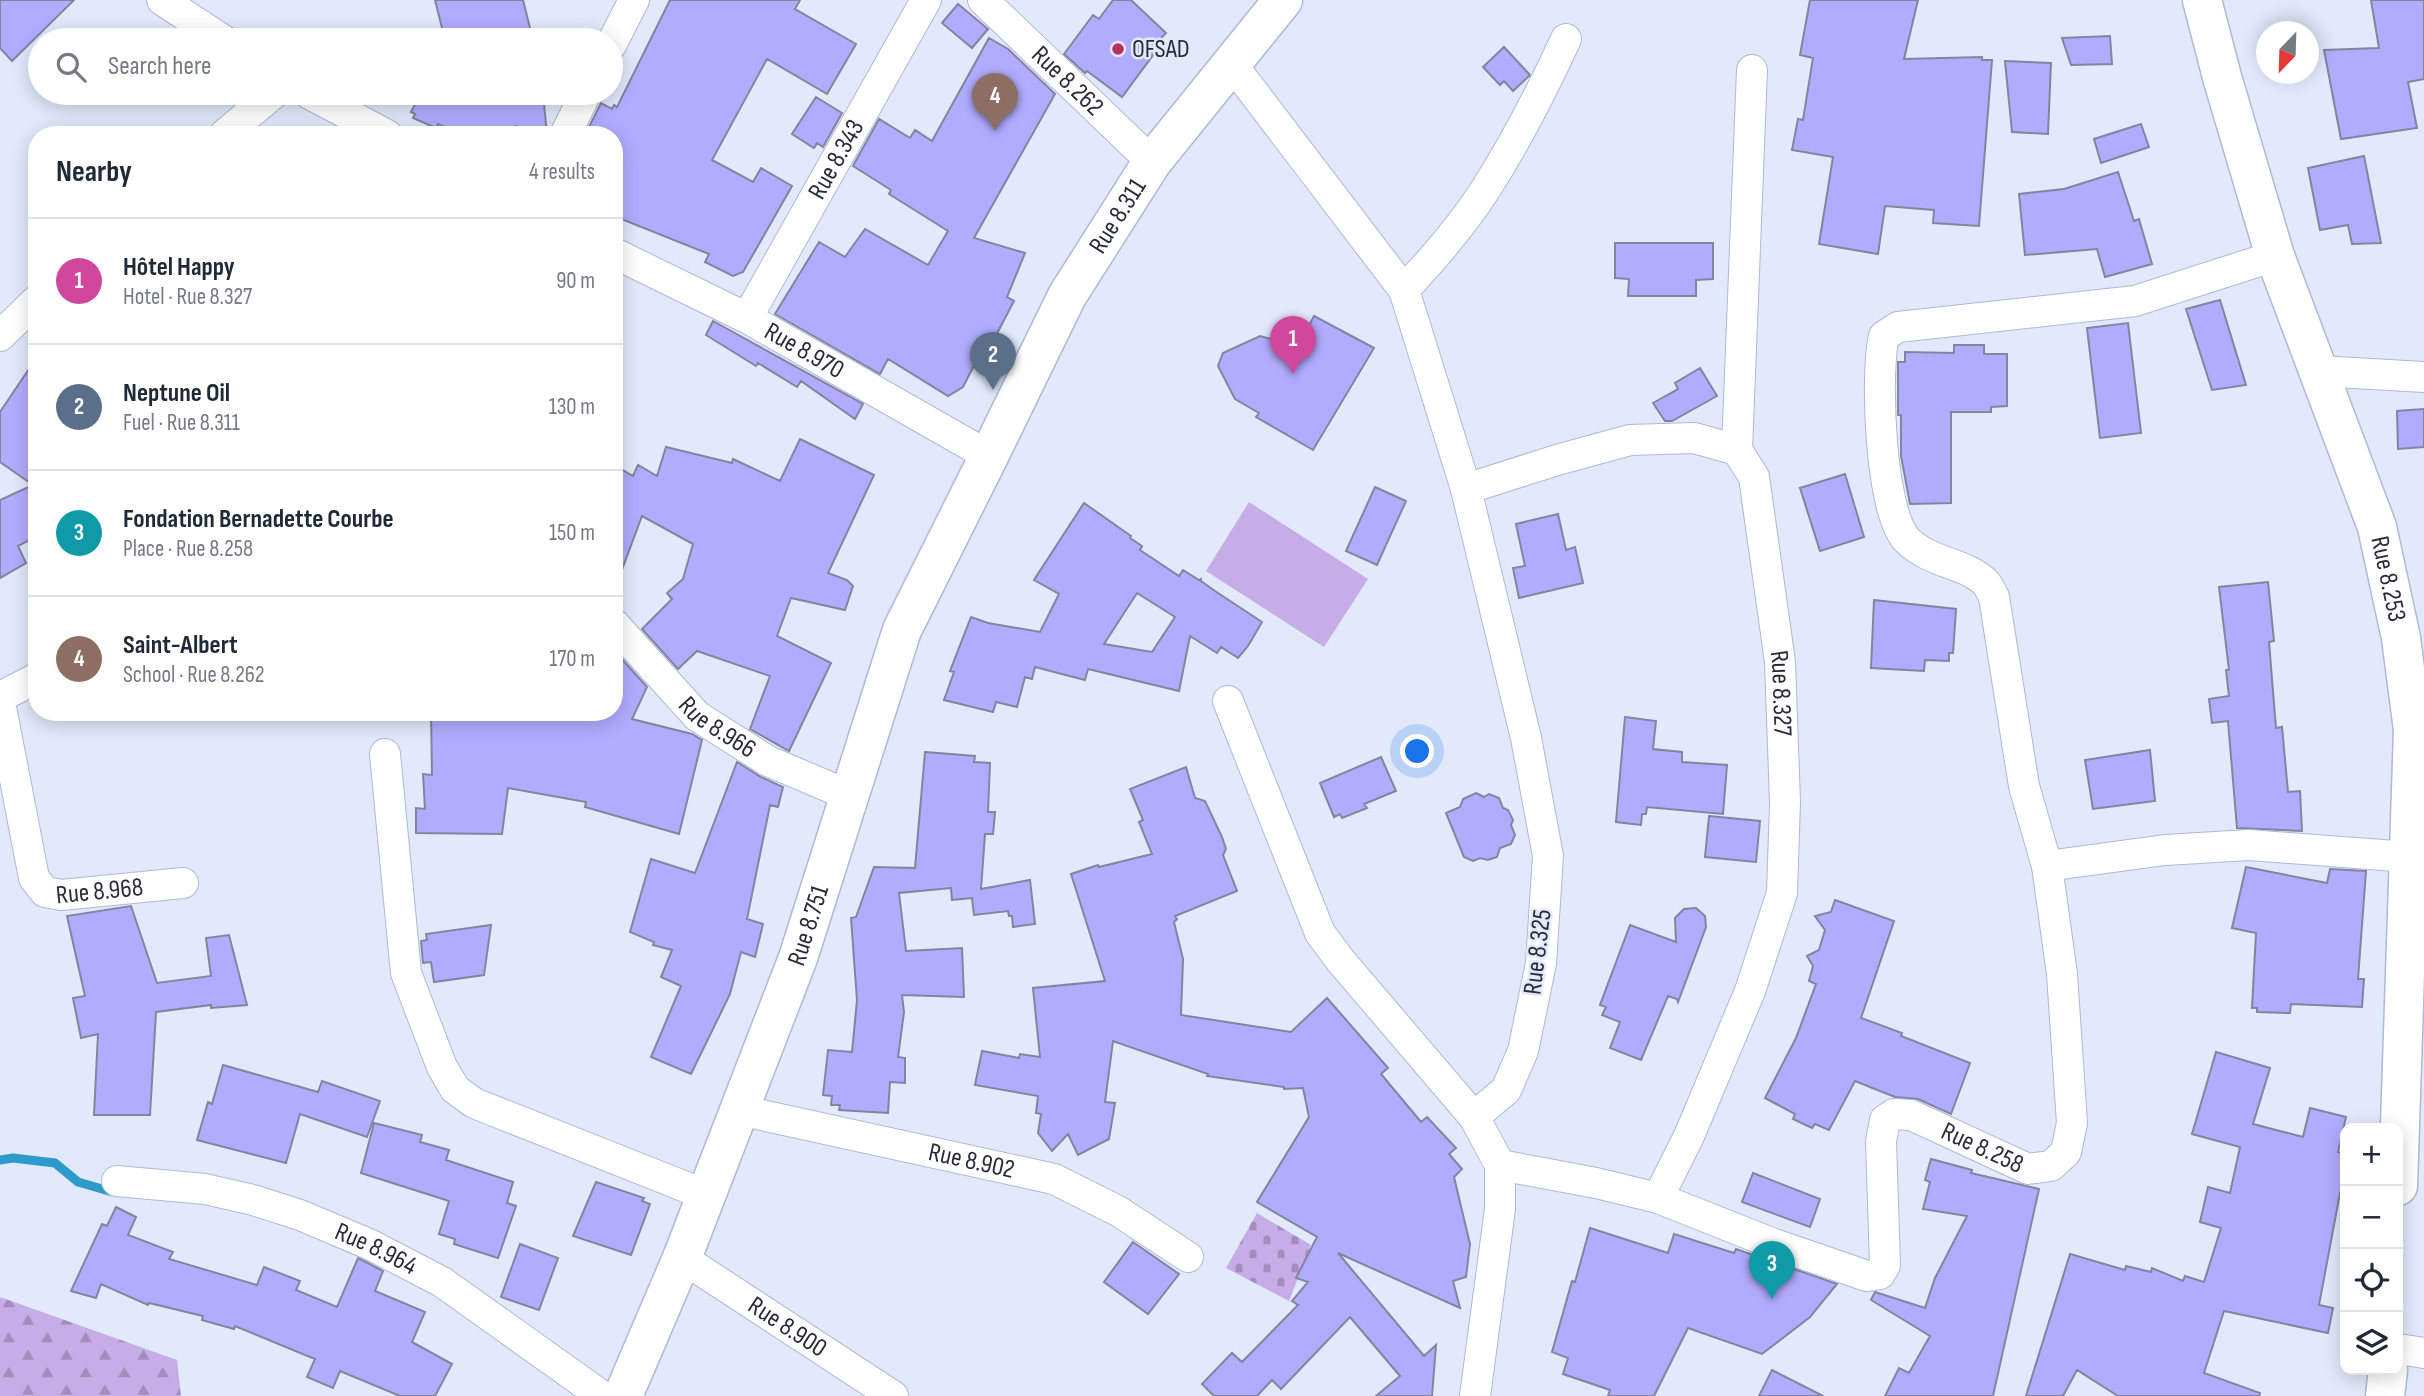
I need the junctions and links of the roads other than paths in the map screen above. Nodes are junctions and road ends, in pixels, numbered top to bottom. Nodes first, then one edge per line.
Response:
1 (162, 0) edge
2 (634, 0) edge
3 (926, 0) edge
4 (983, 0) edge
5 (1283, 0) edge
6 (2202, 0) edge
7 (205, 28) edge
8 (620, 28) edge
9 (1566, 39) dead end
10 (1231, 63) junction
11 (1752, 70) dead end
12 (260, 105) edge
13 (330, 105) edge
14 (580, 105) edge
15 (235, 126) edge
16 (370, 126) edge
17 (570, 126) edge
18 (1152, 162) junction
19 (2274, 256) junction
20 (623, 257) edge
21 (1404, 290) junction
22 (28, 309) edge
23 (747, 318) junction
24 (0, 336) edge
25 (2319, 371) junction
26 (2424, 377) edge
27 (1737, 450) junction
28 (989, 456) junction
29 (1466, 489) junction
30 (623, 634) edge
31 (28, 683) edge
32 (0, 699) edge
33 (1228, 701) dead end
34 (2418, 730) edge
35 (386, 754) dead end
36 (848, 795) junction
37 (2409, 857) junction
38 (2048, 866) junction
39 (183, 883) dead end
40 (739, 1110) junction
41 (1474, 1116) junction
42 (2400, 1123) edge
43 (1500, 1165) junction
44 (117, 1181) dead end
45 (706, 1195) junction
46 (1658, 1198) junction
47 (1188, 1257) dead end
48 (682, 1258) junction
49 (2403, 1350) edge
50 (2424, 1353) edge
51 (2387, 1375) edge
52 (602, 1396) edge
53 (623, 1396) edge
54 (893, 1396) edge
55 (1475, 1396) edge
56 (2385, 1396) edge

1 - 7 street
2 - 8 street
3 - 23 street, Rue 8.343
4 - 18 street, Rue 8.262
5 - 10 main road, Rue 8.311
6 - 19 main road, Rue 8.253
9 - 21 street
10 - 18 main road, Rue 8.311
10 - 21 street
11 - 27 street
12 - 15 street
13 - 16 street
14 - 17 street
18 - 28 main road, Rue 8.311
19 - 25 main road, Rue 8.253
19 - 38 street
20 - 23 street, Rue 8.970
21 - 29 street, Rue 8.325
22 - 24 street
23 - 28 street, Rue 8.970
25 - 26 street
25 - 34 main road, Rue 8.253
27 - 29 street
27 - 46 street, Rue 8.327
28 - 36 main road, Rue 8.751
29 - 41 street, Rue 8.325
30 - 36 street, Rue 8.966
31 - 32 street
32 - 39 street, Rue 8.968
33 - 41 street
34 - 37 main road, Rue 8.253
35 - 45 street
36 - 40 main road, Rue 8.751
37 - 38 street
37 - 42 main road, Rue 8.253
38 - 46 street, Rue 8.258
40 - 45 main road, Rue 8.751
40 - 47 street, Rue 8.902
41 - 43 street
43 - 46 street, Rue 8.258
43 - 55 street
44 - 52 street, Rue 8.964
45 - 48 main road, Rue 8.751
48 - 53 main road, Rue 8.751
48 - 54 street, Rue 8.900
49 - 50 street
51 - 56 main road

